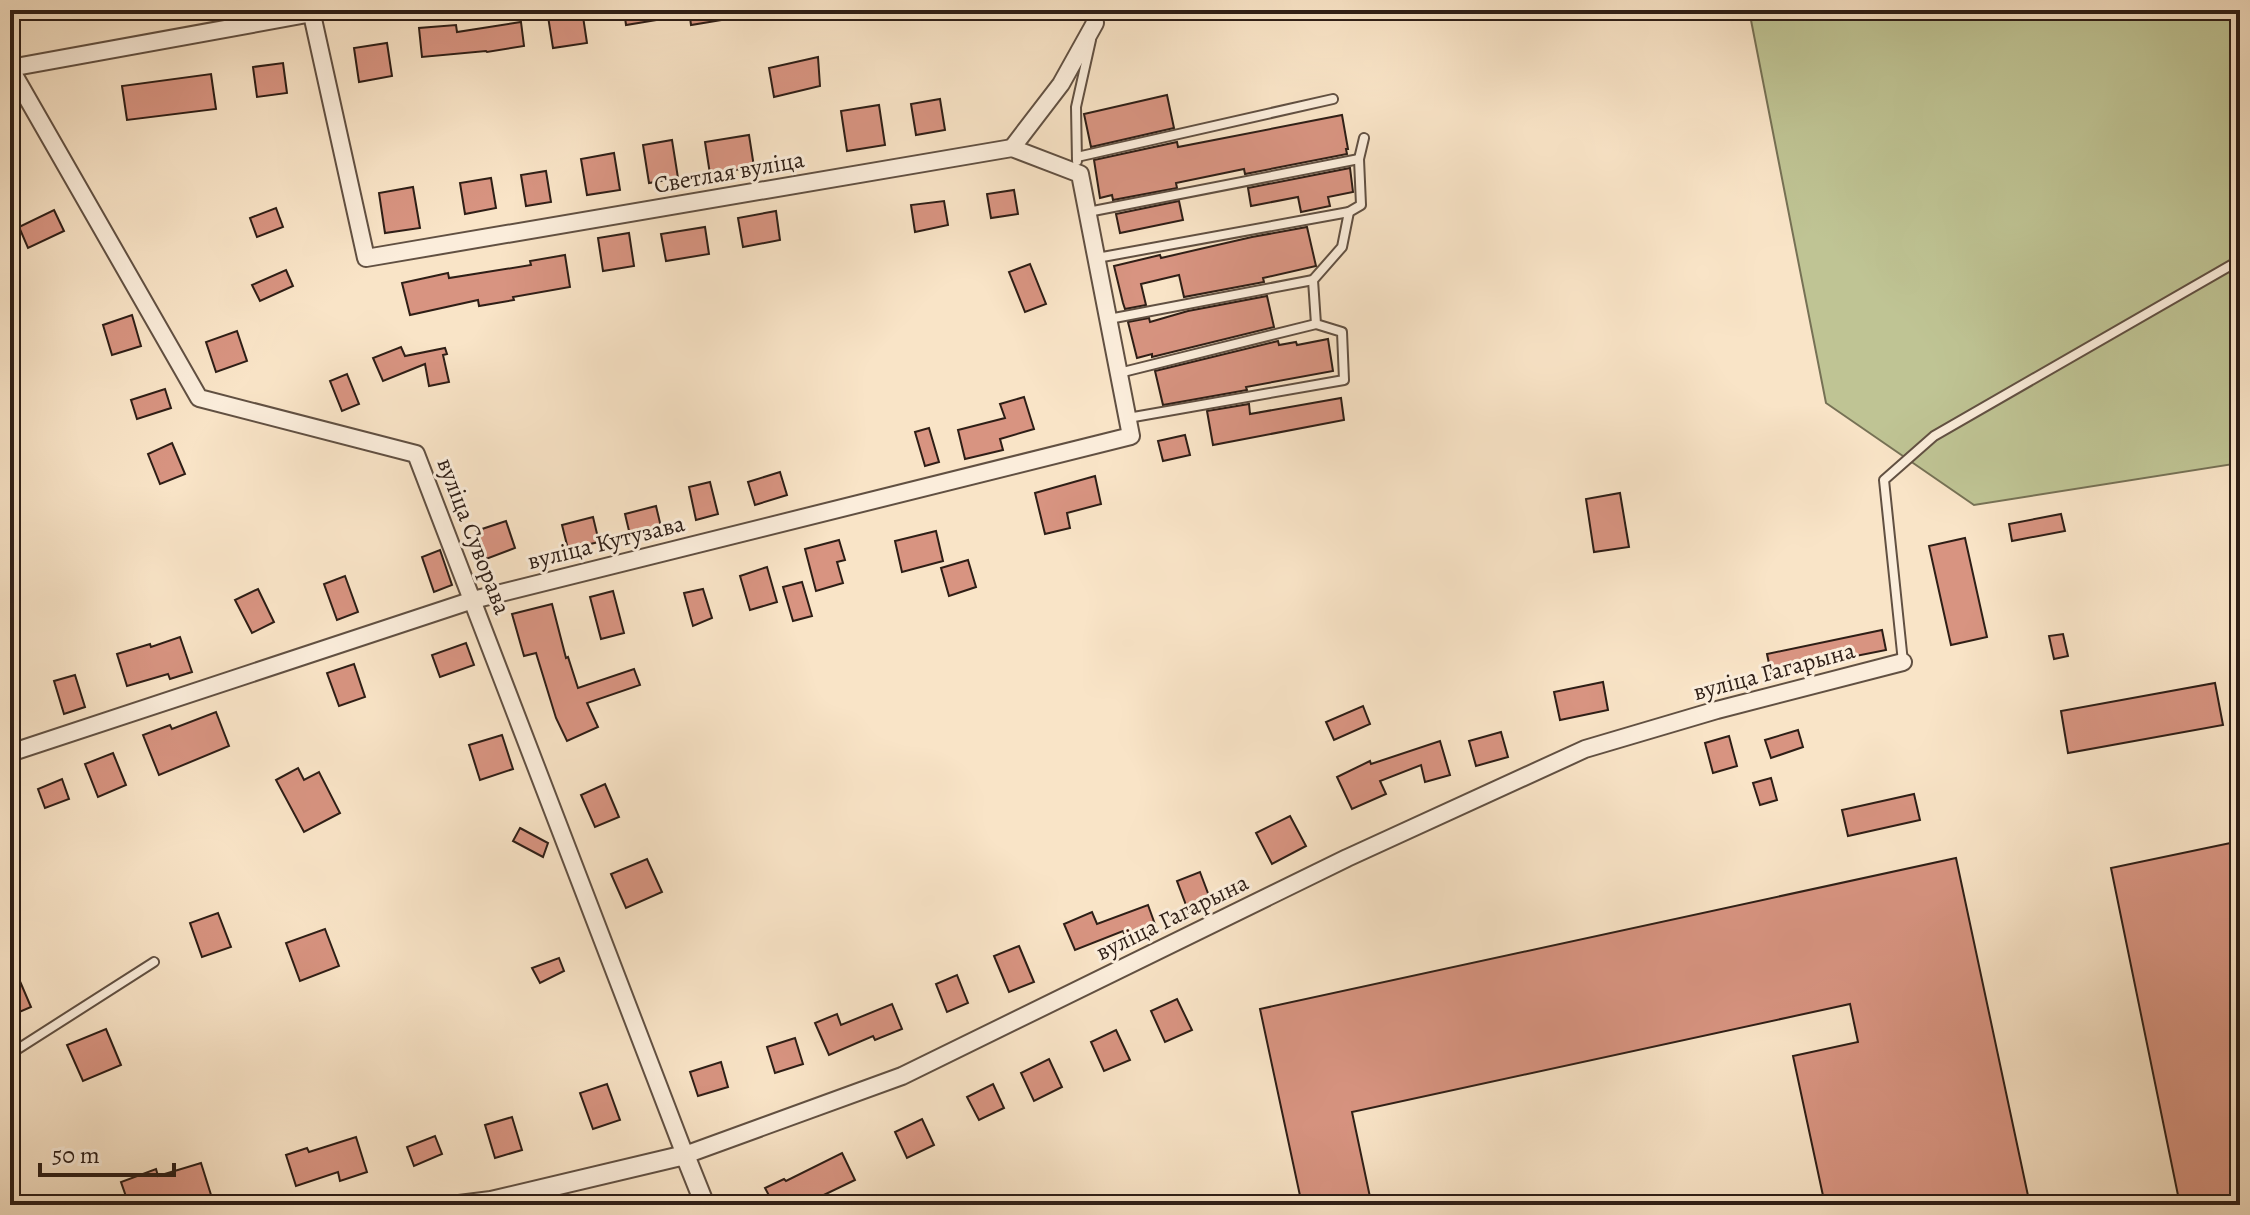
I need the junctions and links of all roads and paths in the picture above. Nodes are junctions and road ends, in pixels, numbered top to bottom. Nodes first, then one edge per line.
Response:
1 (329, 10) edge
2 (312, 12) edge
3 (1094, 17) edge
4 (10, 68) edge
5 (1333, 99) dead end
6 (1364, 138) dead end
7 (1012, 148) junction
8 (1359, 159) junction
9 (1078, 166) junction
10 (1087, 212) junction
11 (1349, 212) junction
12 (1096, 259) junction
13 (2240, 260) edge
14 (1313, 280) junction
15 (1108, 319) junction
16 (1316, 324) junction
17 (1119, 373) junction
18 (1127, 418) junction
19 (473, 600) junction
20 (1903, 662) joint
21 (10, 753) edge
22 (154, 962) dead end
23 (10, 1054) edge
24 (685, 1155) junction
25 (459, 1205) edge
26 (705, 1205) edge

1 - 2 street
2 - 4 street
2 - 7 street, Светлая вуліца
3 - 7 street
3 - 9 lane
4 - 19 street, вуліца Суворава
5 - 9 lane
6 - 8 lane
7 - 9 street
8 - 10 lane
8 - 11 lane
9 - 10 street
10 - 12 street
11 - 12 lane
11 - 14 lane
12 - 15 street
13 - 20 lane
14 - 15 lane
14 - 16 lane
15 - 17 street
16 - 17 lane
16 - 18 lane
17 - 18 street
18 - 19 street, вуліца Кутузава
19 - 21 street, вуліца Кутузава
19 - 24 street, вуліца Суворава
20 - 24 street, вуліца Гагарына
22 - 23 lane
24 - 25 street, вуліца Гагарына
24 - 26 street

